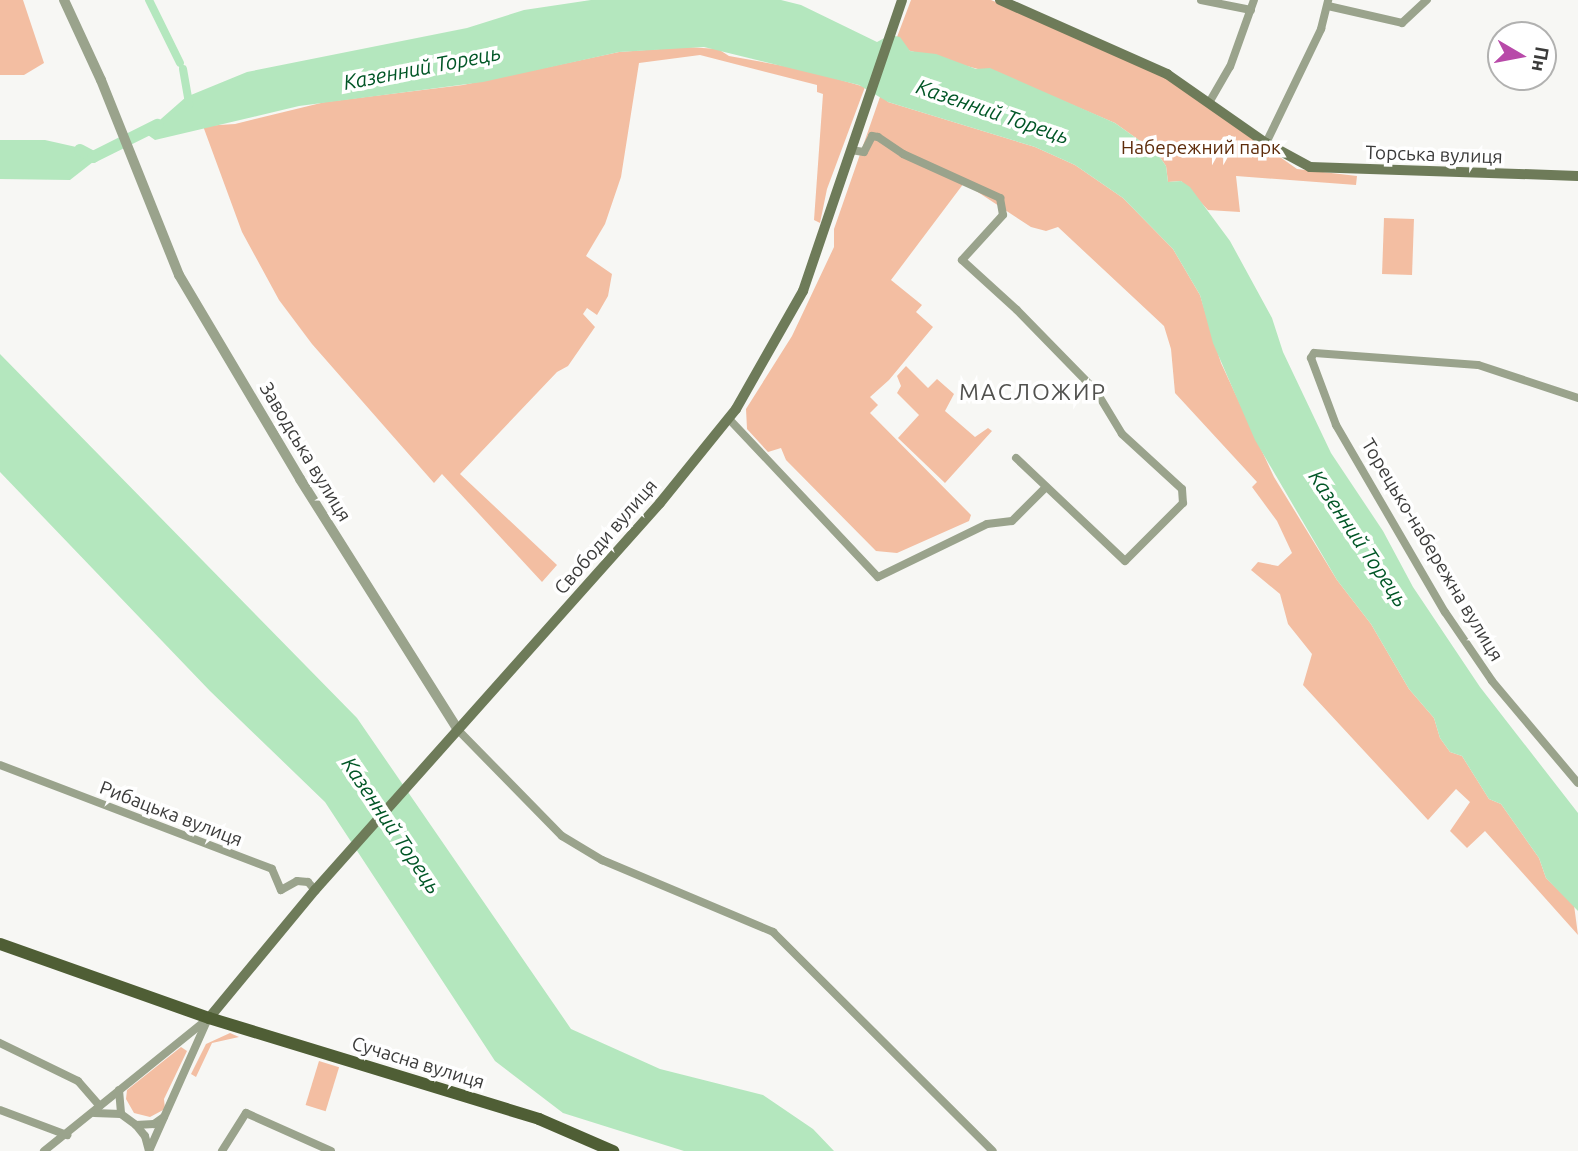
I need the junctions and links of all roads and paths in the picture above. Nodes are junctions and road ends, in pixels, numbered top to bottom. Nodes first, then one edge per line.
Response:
1 (64, 0) edge
2 (902, 0) edge
3 (1000, 0) edge
4 (1201, 0) edge
5 (1254, 0) edge
6 (1343, 0) edge
7 (1427, 0) edge
8 (1330, 5) edge
9 (1251, 10) junction
10 (1210, 101) junction
11 (1266, 144) junction
12 (851, 150) junction
13 (1578, 176) edge
14 (1578, 398) edge
15 (729, 419) junction
16 (1016, 458) dead end
17 (1046, 487) junction
18 (459, 731) junction
19 (0, 765) edge
20 (1576, 779) edge
21 (315, 890) junction
22 (0, 944) edge
23 (208, 1018) junction
24 (0, 1043) edge
25 (119, 1090) junction
26 (100, 1106) junction
27 (0, 1110) edge
28 (92, 1114) junction
29 (121, 1114) junction
30 (165, 1117) junction
31 (136, 1125) junction
32 (66, 1135) junction
33 (44, 1151) edge
34 (149, 1151) edge
35 (222, 1151) edge
36 (331, 1151) edge
37 (614, 1151) edge
38 (993, 1151) edge

1 - 18 street, Заводська вулиця
2 - 12 main road, Свободи вулиця
3 - 10 main road
4 - 9 street
5 - 9 street
6 - 8 street
7 - 8 street
8 - 11 street
9 - 10 street
10 - 11 main road
11 - 13 main road, Торська вулиця
12 - 15 main road, Свободи вулиця
12 - 17 street
14 - 20 street, Торецько-набережна вулиця
15 - 17 street
15 - 18 main road, Свободи вулиця
16 - 17 street
18 - 21 main road, Свободи вулиця
18 - 38 street
19 - 21 street, Рибацька вулиця
21 - 23 main road, Свободи вулиця
22 - 23 main road, Сучасна вулиця
23 - 25 street
23 - 30 street
23 - 37 main road, Сучасна вулиця
24 - 26 street
25 - 26 street
25 - 29 street
26 - 28 street
27 - 32 street
28 - 29 street
28 - 32 street
29 - 31 street
30 - 31 street
30 - 34 street
31 - 34 street
32 - 33 street
35 - 36 street

